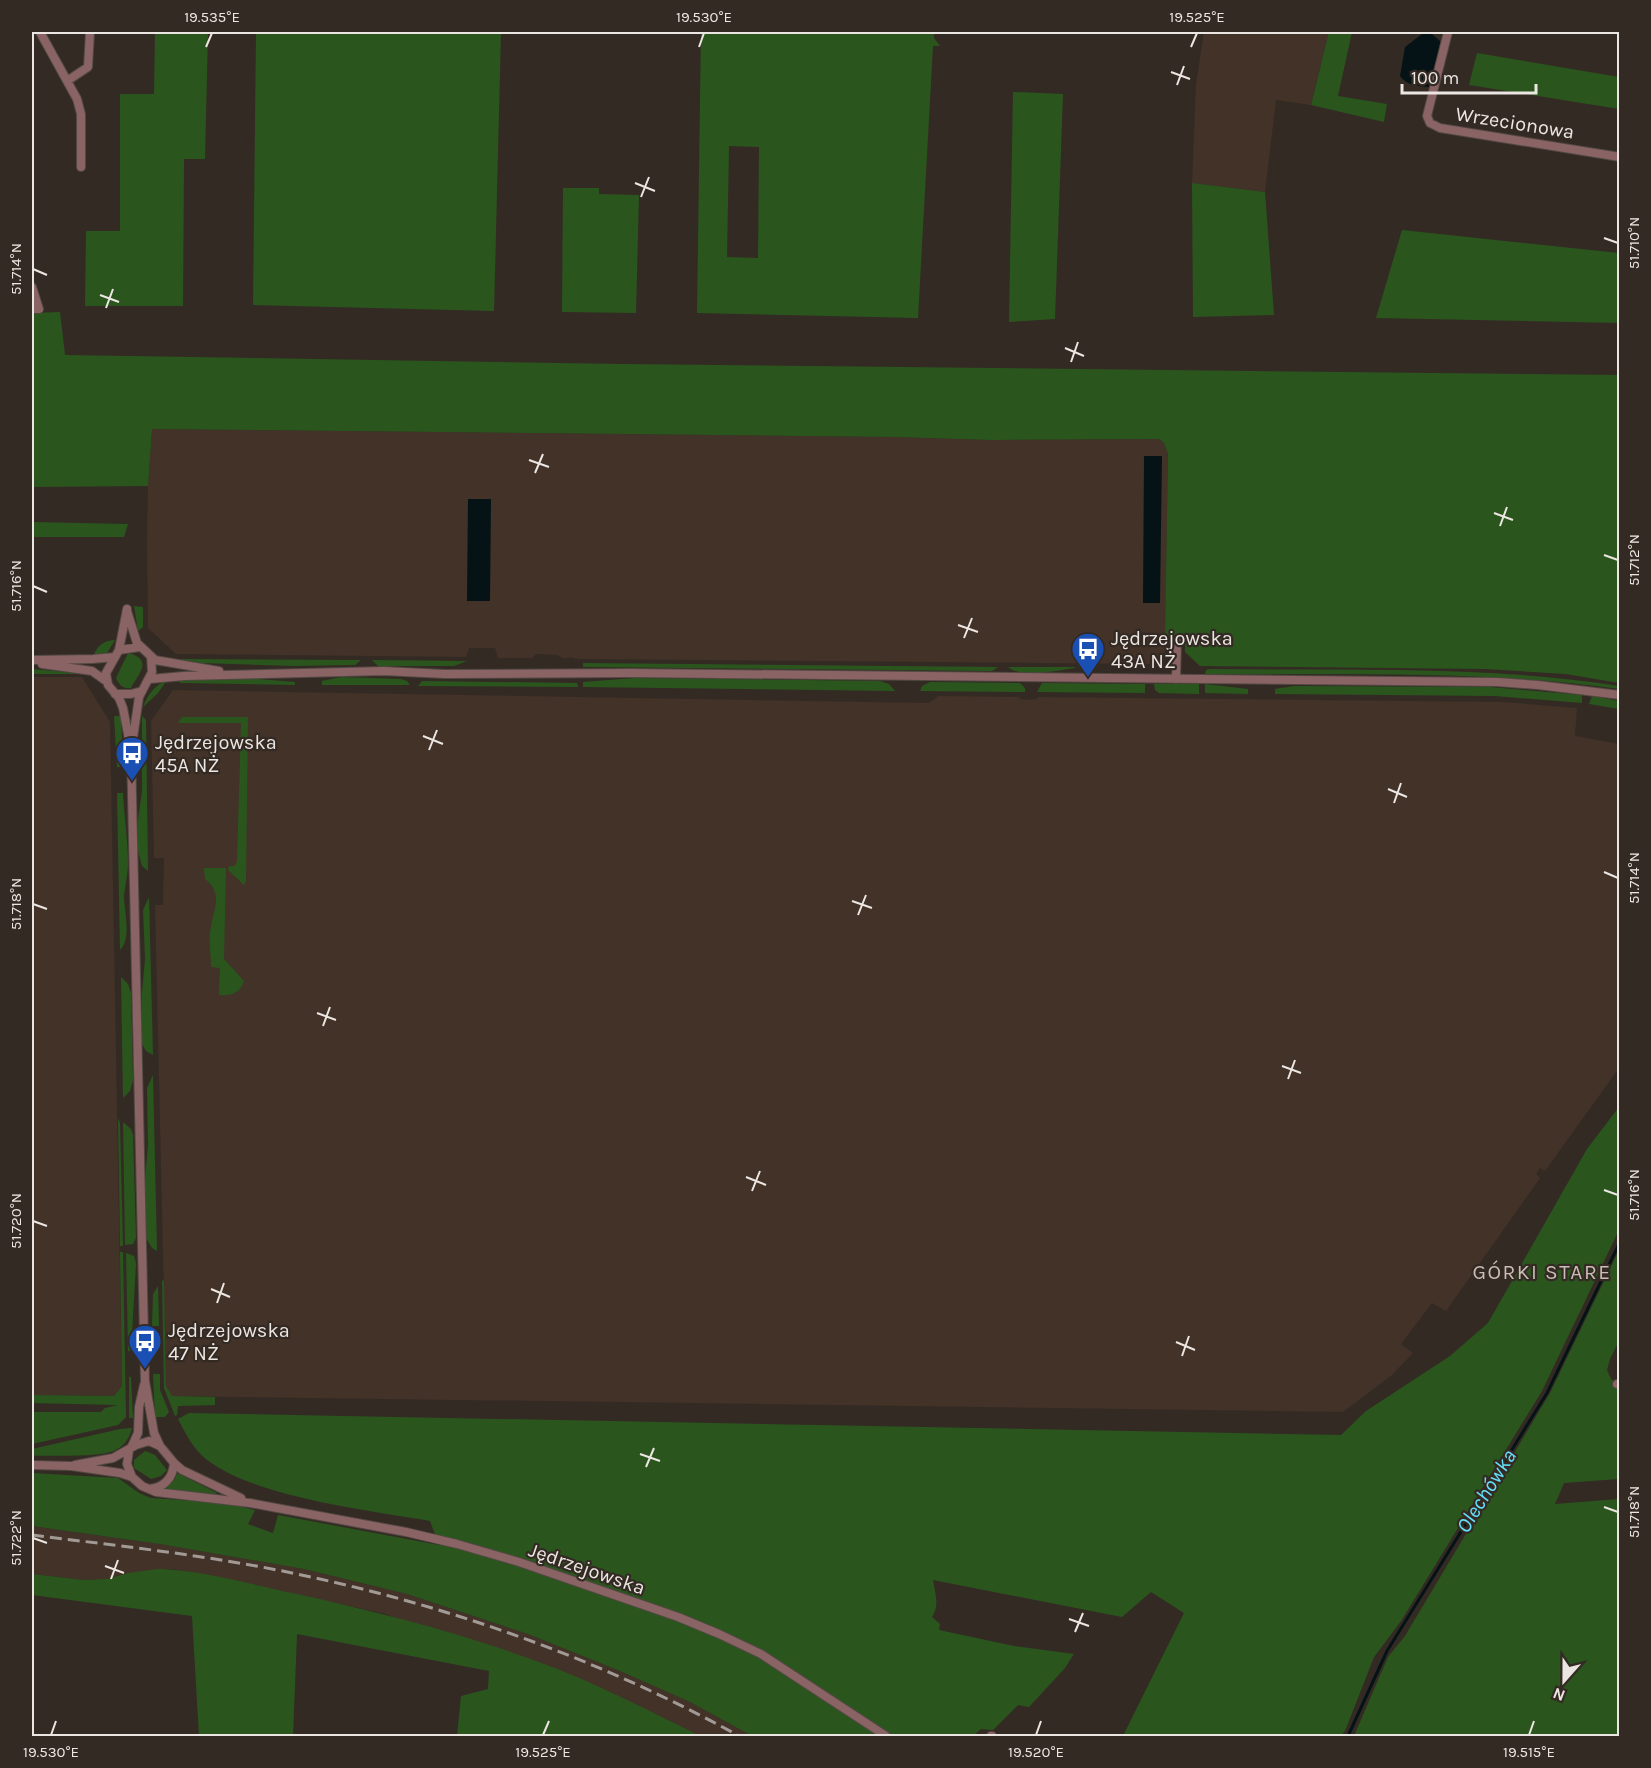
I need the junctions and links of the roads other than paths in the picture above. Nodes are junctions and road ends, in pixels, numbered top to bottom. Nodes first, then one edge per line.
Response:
1 (40, 32) edge
2 (90, 32) edge
3 (1448, 32) edge
4 (67, 81) junction
5 (1620, 157) edge
6 (81, 167) dead end
7 (32, 287) edge
8 (35, 309) edge
9 (1177, 642) dead end
10 (140, 647) junction
11 (117, 653) junction
12 (150, 656) junction
13 (32, 661) edge
14 (236, 674) junction
15 (150, 679) junction
16 (1176, 679) junction
17 (106, 681) junction
18 (142, 691) junction
19 (115, 694) junction
20 (1620, 695) edge
21 (131, 750) junction
22 (145, 1381) junction
23 (160, 1446) junction
24 (129, 1450) junction
25 (174, 1463) junction
26 (32, 1465) edge
27 (70, 1466) junction
28 (132, 1477) junction
29 (148, 1489) junction
30 (250, 1503) junction
31 (886, 1737) edge

1 - 4 street
2 - 4 street
3 - 5 street, Wrzecionowa
4 - 6 street
7 - 8 street
9 - 16 street
10 - 11 street
10 - 11 street
10 - 12 street
11 - 13 street
11 - 17 street
12 - 14 street
12 - 15 street
13 - 17 street
14 - 15 street
14 - 16 street
15 - 18 street
16 - 20 street
17 - 19 street
18 - 19 street
18 - 21 street
19 - 21 street
21 - 22 street
22 - 23 street
22 - 24 street
23 - 24 street, Jędrzejowska
23 - 25 street, Jędrzejowska
24 - 27 street, Jędrzejowska
24 - 28 street
25 - 29 street
25 - 30 street, Jędrzejowska
26 - 27 street, Jędrzejowska
27 - 28 street, Jędrzejowska
28 - 29 street, Jędrzejowska
29 - 30 street, Jędrzejowska
30 - 31 street, Jędrzejowska

